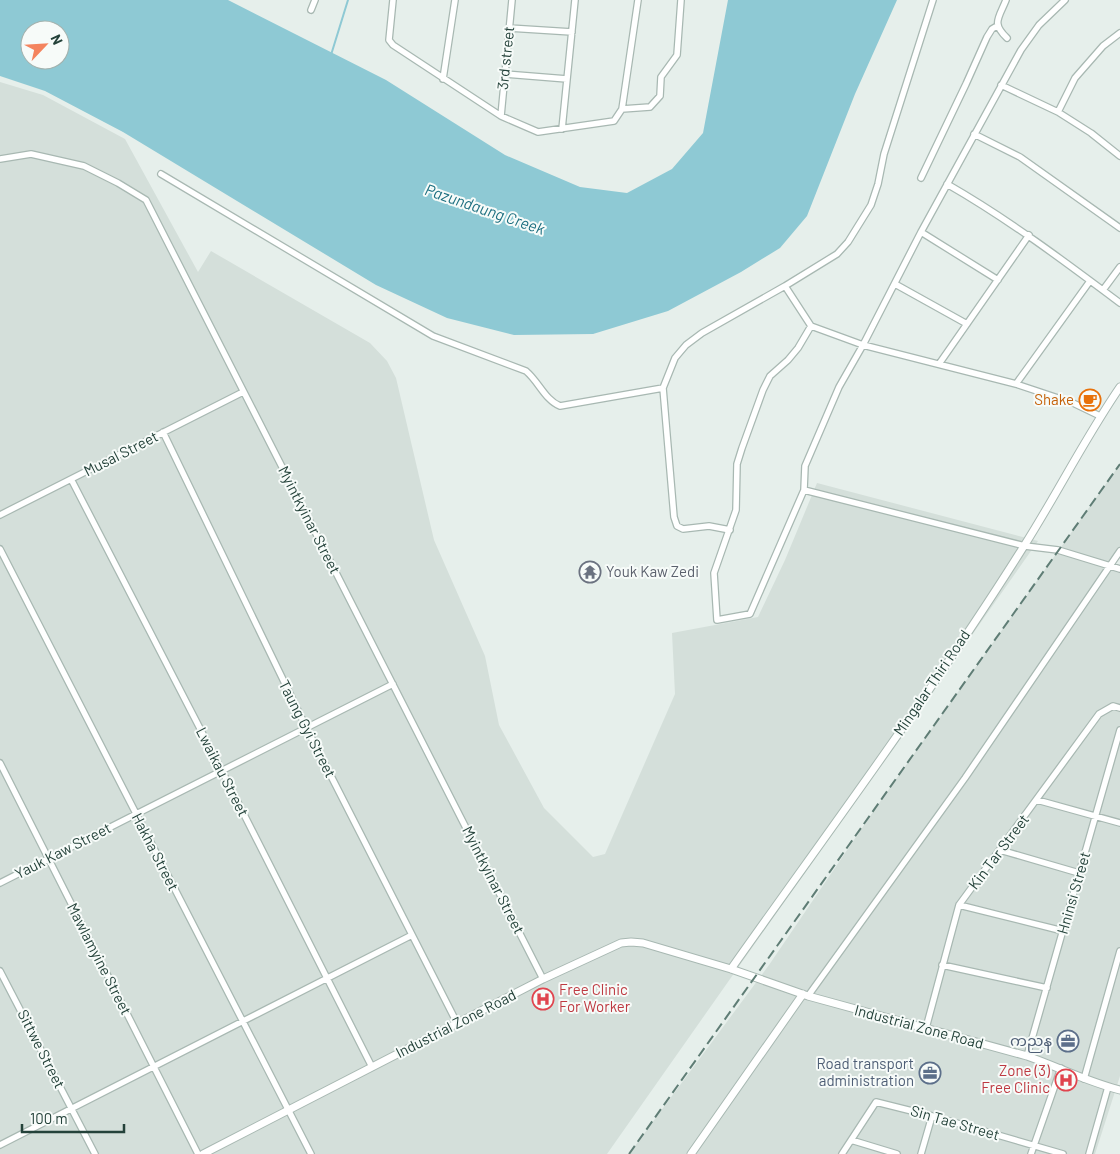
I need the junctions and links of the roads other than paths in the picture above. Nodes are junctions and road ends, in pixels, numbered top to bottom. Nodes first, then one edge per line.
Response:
1 (315, 0) edge
2 (393, 0) edge
3 (455, 0) edge
4 (512, 0) edge
5 (575, 0) edge
6 (638, 0) edge
7 (681, 0) edge
8 (933, 0) edge
9 (1006, 0) edge
10 (1065, 0) edge
11 (311, 10) dead end
12 (997, 26) junction
13 (509, 28) junction
14 (572, 32) junction
15 (1120, 33) edge
16 (1007, 38) dead end
17 (505, 74) junction
18 (567, 79) junction
19 (444, 80) junction
20 (1001, 85) junction
21 (622, 109) junction
22 (1058, 112) junction
23 (501, 116) junction
24 (562, 129) junction
25 (974, 134) junction
26 (1120, 156) edge
27 (0, 159) edge
28 (161, 174) dead end
29 (921, 178) dead end
30 (948, 184) junction
31 (1120, 228) edge
32 (921, 232) junction
33 (1029, 235) junction
34 (1120, 267) edge
35 (998, 280) junction
36 (1090, 280) junction
37 (895, 284) junction
38 (785, 286) junction
39 (1103, 290) junction
40 (1120, 303) edge
41 (967, 324) junction
42 (811, 326) junction
43 (864, 345) junction
44 (939, 364) junction
45 (1016, 384) junction
46 (1120, 387) edge
47 (663, 388) junction
48 (243, 392) junction
49 (1100, 416) junction
50 (163, 432) junction
51 (70, 479) junction
52 (804, 490) junction
53 (0, 515) edge
54 (730, 530) junction
55 (1025, 546) junction
56 (0, 549) edge
57 (1120, 551) edge
58 (1110, 566) junction
59 (1120, 569) edge
60 (393, 684) junction
61 (1120, 708) edge
62 (306, 727) junction
63 (1120, 730) edge
64 (0, 763) edge
65 (222, 771) junction
66 (1037, 800) junction
67 (136, 814) junction
68 (1096, 816) junction
69 (1120, 823) edge
70 (1000, 850) junction
71 (48, 858) junction
72 (1079, 873) junction
73 (0, 883) edge
74 (959, 905) junction
75 (1063, 931) junction
76 (412, 935) junction
77 (1120, 951) edge
78 (942, 965) junction
79 (731, 969) junction
80 (0, 970) edge
81 (326, 978) junction
82 (543, 979) junction
83 (1047, 988) junction
84 (806, 995) junction
85 (242, 1021) junction
86 (457, 1023) junction
87 (926, 1028) junction
88 (1027, 1056) junction
89 (154, 1066) junction
90 (372, 1067) junction
91 (1061, 1068) junction
92 (1084, 1079) junction
93 (1108, 1087) junction
94 (1120, 1090) edge
95 (72, 1109) junction
96 (289, 1109) junction
97 (932, 1116) junction
98 (851, 1140) junction
99 (0, 1145) edge
100 (1034, 1146) junction
101 (95, 1154) edge
102 (198, 1154) edge
103 (203, 1154) edge
104 (311, 1154) edge
105 (691, 1154) edge
106 (842, 1154) edge
107 (897, 1154) edge
108 (921, 1154) edge
109 (1031, 1154) edge
110 (1063, 1154) edge
111 (1089, 1154) edge

1 - 11 street
2 - 19 street
3 - 19 street
4 - 13 street, 3rd street
5 - 14 street
6 - 21 street
7 - 21 street
8 - 38 street
9 - 12 street
10 - 20 street
12 - 16 street
12 - 29 street
13 - 14 street
13 - 17 street, 3rd street
14 - 18 street
15 - 22 street
17 - 18 street
17 - 23 street, 3rd street
18 - 24 street
19 - 23 street
20 - 22 street
20 - 25 street
21 - 24 street
22 - 26 street
23 - 24 street
25 - 30 street
25 - 31 street
27 - 48 street, Myintkyinar Street
28 - 47 street
30 - 32 street
30 - 33 street
32 - 35 street
32 - 37 street
33 - 35 street
33 - 36 street
34 - 39 street
35 - 41 street
36 - 39 street
36 - 45 street
37 - 41 street
37 - 43 street
38 - 42 street
38 - 47 street
39 - 40 street
41 - 44 street
42 - 43 street
42 - 54 street
43 - 44 street
43 - 52 street
44 - 45 street
45 - 49 street
46 - 49 street, Mingalar Thiri Road
47 - 54 street
48 - 50 street, Musal Street
48 - 60 street, Myintkyinar Street
49 - 55 street, Mingalar Thiri Road
50 - 51 street, Musal Street
50 - 62 street, Taung Gyi Street
51 - 53 street, Musal Street
51 - 65 street, Lwaikau Street
52 - 54 street
52 - 55 street
55 - 58 street
55 - 79 street, Mingalar Thiri Road
56 - 67 street, Hakha Street
57 - 58 street
58 - 59 street
58 - 84 street
60 - 62 street, Yauk Kaw Street
60 - 82 street, Myintkyinar Street
61 - 66 street, Kin Tar Street
62 - 65 street, Yauk Kaw Street
62 - 76 street, Taung Gyi Street
63 - 68 street, Hninsi Street
64 - 71 street, Mawlamyine Street
65 - 67 street, Yauk Kaw Street
65 - 81 street, Lwaikau Street
66 - 68 street
66 - 70 street, Kin Tar Street
67 - 71 street, Yauk Kaw Street
67 - 85 street, Hakha Street
68 - 69 street
68 - 72 street, Hninsi Street
70 - 72 street
70 - 74 street, Kin Tar Street
71 - 73 street, Yauk Kaw Street
71 - 89 street, Mawlamyine Street
72 - 75 street, Hninsi Street
74 - 75 street
74 - 78 street, Kin Tar Street
75 - 83 street, Hninsi Street
76 - 81 street
76 - 86 street, Taung Gyi Street
77 - 92 street
78 - 83 street
78 - 87 street, Kin Tar Street
79 - 82 street, Industrial Zone Road
79 - 84 street, Industrial Zone Road
80 - 95 street, Sittwe Street
81 - 85 street
81 - 90 street, Lwaikau Street
82 - 86 street, Industrial Zone Road
83 - 88 street, Hninsi Street
84 - 87 street, Industrial Zone Road
84 - 105 street
85 - 89 street
85 - 96 street, Hakha Street
86 - 90 street, Industrial Zone Road
87 - 88 street, Industrial Zone Road
88 - 91 street, Industrial Zone Road
89 - 95 street
89 - 102 street, Mawlamyine Street
90 - 96 street, Industrial Zone Road
91 - 92 street, Industrial Zone Road
91 - 100 street
92 - 93 street, Industrial Zone Road
93 - 94 street, Industrial Zone Road
93 - 111 street
95 - 99 street
95 - 101 street, Sittwe Street
96 - 103 street, Industrial Zone Road
96 - 104 street, Hakha Street
97 - 98 street, Sin Tae Street
97 - 100 street, Sin Tae Street
97 - 108 street
98 - 106 street
98 - 107 street
100 - 109 street
100 - 110 street, Sin Tae Street

